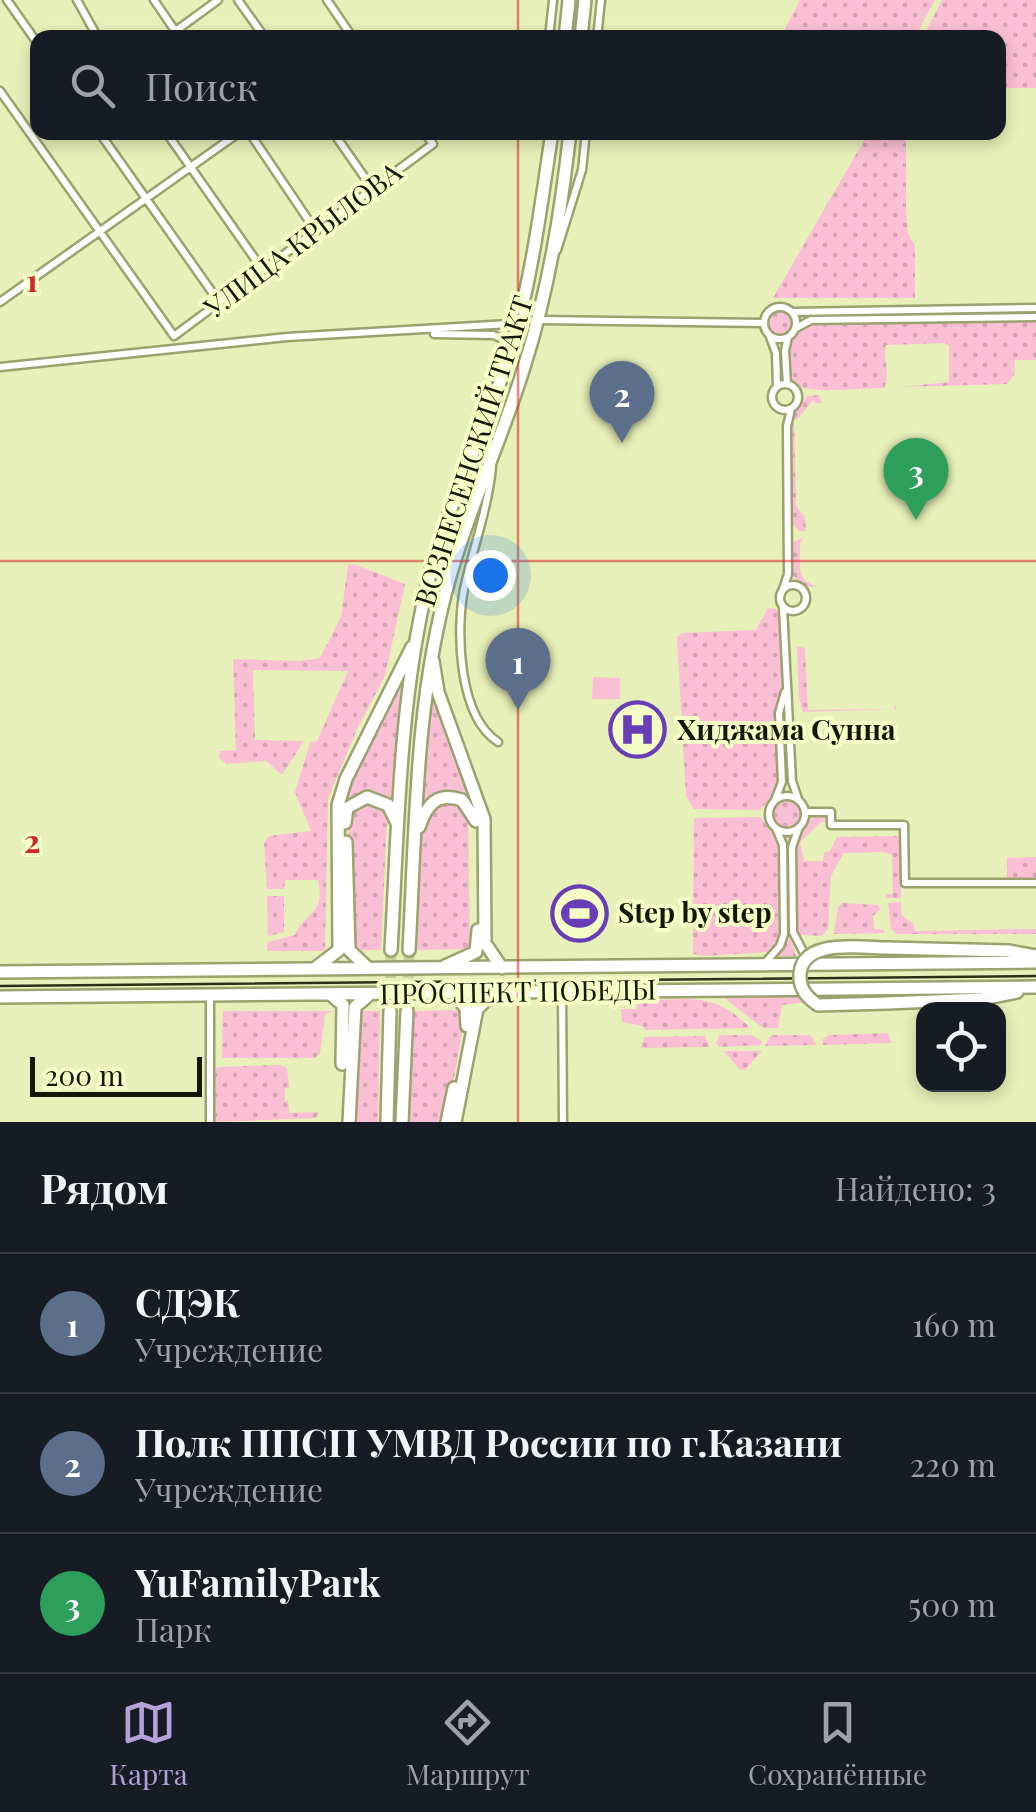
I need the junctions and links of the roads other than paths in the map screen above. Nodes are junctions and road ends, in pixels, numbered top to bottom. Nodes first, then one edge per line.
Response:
1 (7, 0) edge
2 (77, 0) edge
3 (154, 0) edge
4 (218, 0) edge
5 (238, 0) edge
6 (327, 0) edge
7 (553, 0) edge
8 (569, 0) edge
9 (585, 0) edge
10 (601, 0) edge
11 (94, 30) edge
12 (175, 30) edge
13 (183, 30) edge
14 (259, 30) edge
15 (348, 30) edge
16 (550, 30) edge
17 (566, 30) edge
18 (582, 30) edge
19 (598, 30) edge
20 (30, 33) edge
21 (0, 91) edge
22 (29, 132) edge
23 (35, 140) edge
24 (105, 140) edge
25 (172, 140) edge
26 (229, 140) edge
27 (254, 140) edge
28 (339, 140) edge
29 (430, 140) edge
30 (551, 140) edge
31 (569, 140) edge
32 (585, 140) edge
33 (191, 167) junction
34 (372, 188) junction
35 (146, 200) junction
36 (315, 230) junction
37 (100, 232) junction
38 (550, 265) junction
39 (262, 269) junction
40 (0, 302) edge
41 (219, 302) junction
42 (1036, 308) edge
43 (520, 312) junction
44 (792, 312) junction
45 (1036, 318) edge
46 (538, 320) junction
47 (763, 323) junction
48 (796, 328) junction
49 (403, 332) junction
50 (770, 336) junction
51 (788, 338) junction
52 (0, 367) edge
53 (502, 374) junction
54 (787, 384) junction
55 (778, 387) junction
56 (779, 408) junction
57 (791, 408) junction
58 (787, 426) junction
59 (494, 454) junction
60 (788, 574) junction
61 (795, 585) junction
62 (783, 589) junction
63 (784, 608) junction
64 (797, 611) junction
65 (786, 630) junction
66 (418, 634) junction
67 (432, 650) junction
68 (786, 686) junction
69 (789, 714) junction
70 (780, 725) junction
71 (498, 742) dead end
72 (798, 799) junction
73 (775, 800) junction
74 (805, 812) junction
75 (398, 826) junction
76 (776, 828) junction
77 (799, 828) junction
78 (415, 841) junction
79 (1036, 883) edge
80 (391, 950) tunnel mouth
81 (409, 950) tunnel mouth
82 (1036, 959) edge
83 (762, 966) junction
84 (812, 966) junction
85 (368, 968) junction
86 (439, 968) junction
87 (502, 968) junction
88 (314, 969) junction
89 (0, 972) edge
90 (1036, 988) edge
91 (495, 991) junction
92 (562, 991) junction
93 (451, 992) junction
94 (330, 994) junction
95 (370, 994) junction
96 (210, 996) junction
97 (0, 997) edge
98 (390, 1011) tunnel mouth
99 (407, 1011) tunnel mouth
100 (402, 1121) edge
101 (210, 1122) edge
102 (340, 1122) edge
103 (348, 1122) edge
104 (387, 1122) edge
105 (447, 1122) edge
106 (455, 1122) edge
107 (563, 1122) edge

1 - 20 street
2 - 11 street
3 - 12 street
4 - 13 street
5 - 14 street
6 - 15 street
7 - 16 street
8 - 17 main road
9 - 18 main road
10 - 19 street
21 - 22 street
23 - 37 street
24 - 35 street
25 - 33 street
26 - 33 street
27 - 36 street
28 - 34 street
29 - 34 street, УЛИЦА КРЫЛОВА
30 - 43 main road, ВОЗНЕСЕНСКИЙ ТРАКТ
31 - 38 main road, ВОЗНЕСЕНСКИЙ ТРАКТ
32 - 38 street
33 - 35 street
33 - 39 street
34 - 36 street, УЛИЦА КРЫЛОВА
35 - 37 street
35 - 41 street
36 - 39 street, УЛИЦА КРЫЛОВА
37 - 40 street
37 - 41 street, УЛИЦА КРЫЛОВА
38 - 46 main road, ВОЗНЕСЕНСКИЙ ТРАКТ
39 - 41 street, УЛИЦА КРЫЛОВА
42 - 44 street
43 - 49 street
43 - 53 main road, ВОЗНЕСЕНСКИЙ ТРАКТ
44 - 47 street
44 - 48 street
45 - 48 street
46 - 47 street
46 - 59 main road, ВОЗНЕСЕНСКИЙ ТРАКТ
47 - 50 street
48 - 51 street
49 - 52 street
49 - 53 street
50 - 51 street
50 - 55 street
51 - 54 street
53 - 66 main road, ВОЗНЕСЕНСКИЙ ТРАКТ
54 - 55 street
54 - 57 street
55 - 56 street
56 - 57 street
56 - 58 street
57 - 58 street
58 - 60 street
59 - 67 main road, ВОЗНЕСЕНСКИЙ ТРАКТ
59 - 71 street
60 - 61 street
60 - 62 street
61 - 62 street
61 - 64 street
62 - 63 street
63 - 64 street
63 - 65 street
64 - 65 street
65 - 68 street
66 - 75 main road, ВОЗНЕСЕНСКИЙ ТРАКТ
66 - 88 main road
67 - 78 main road, ВОЗНЕСЕНСКИЙ ТРАКТ
67 - 87 main road
68 - 69 street
68 - 70 street
69 - 70 street
69 - 72 street
70 - 73 street
72 - 73 street
72 - 74 street
73 - 76 street
74 - 77 street
74 - 79 street
75 - 80 main road, ВОЗНЕСЕНСКИЙ ТРАКТ
75 - 85 main road
76 - 77 street
76 - 83 street
77 - 84 street
78 - 81 main road, ВОЗНЕСЕНСКИЙ ТРАКТ
78 - 86 main road
82 - 84 main road, ПРОСПЕКТ ПОБЕДЫ
82 - 90 main road, bridge
83 - 84 main road, ПРОСПЕКТ ПОБЕДЫ
83 - 87 main road, ПРОСПЕКТ ПОБЕДЫ
85 - 86 main road, ПРОСПЕКТ ПОБЕДЫ
85 - 88 main road, ПРОСПЕКТ ПОБЕДЫ
86 - 87 main road, ПРОСПЕКТ ПОБЕДЫ
88 - 89 main road, ПРОСПЕКТ ПОБЕДЫ
90 - 92 main road, ПРОСПЕКТ ПОБЕДЫ
91 - 92 main road, ПРОСПЕКТ ПОБЕДЫ
91 - 93 main road, ПРОСПЕКТ ПОБЕДЫ
91 - 106 main road
92 - 107 street
93 - 95 main road, ПРОСПЕКТ ПОБЕДЫ
93 - 105 main road
94 - 95 main road, ПРОСПЕКТ ПОБЕДЫ
94 - 96 main road, ПРОСПЕКТ ПОБЕДЫ
94 - 102 main road
95 - 103 main road
96 - 97 main road, ПРОСПЕКТ ПОБЕДЫ
96 - 101 street
98 - 104 main road
99 - 100 main road

